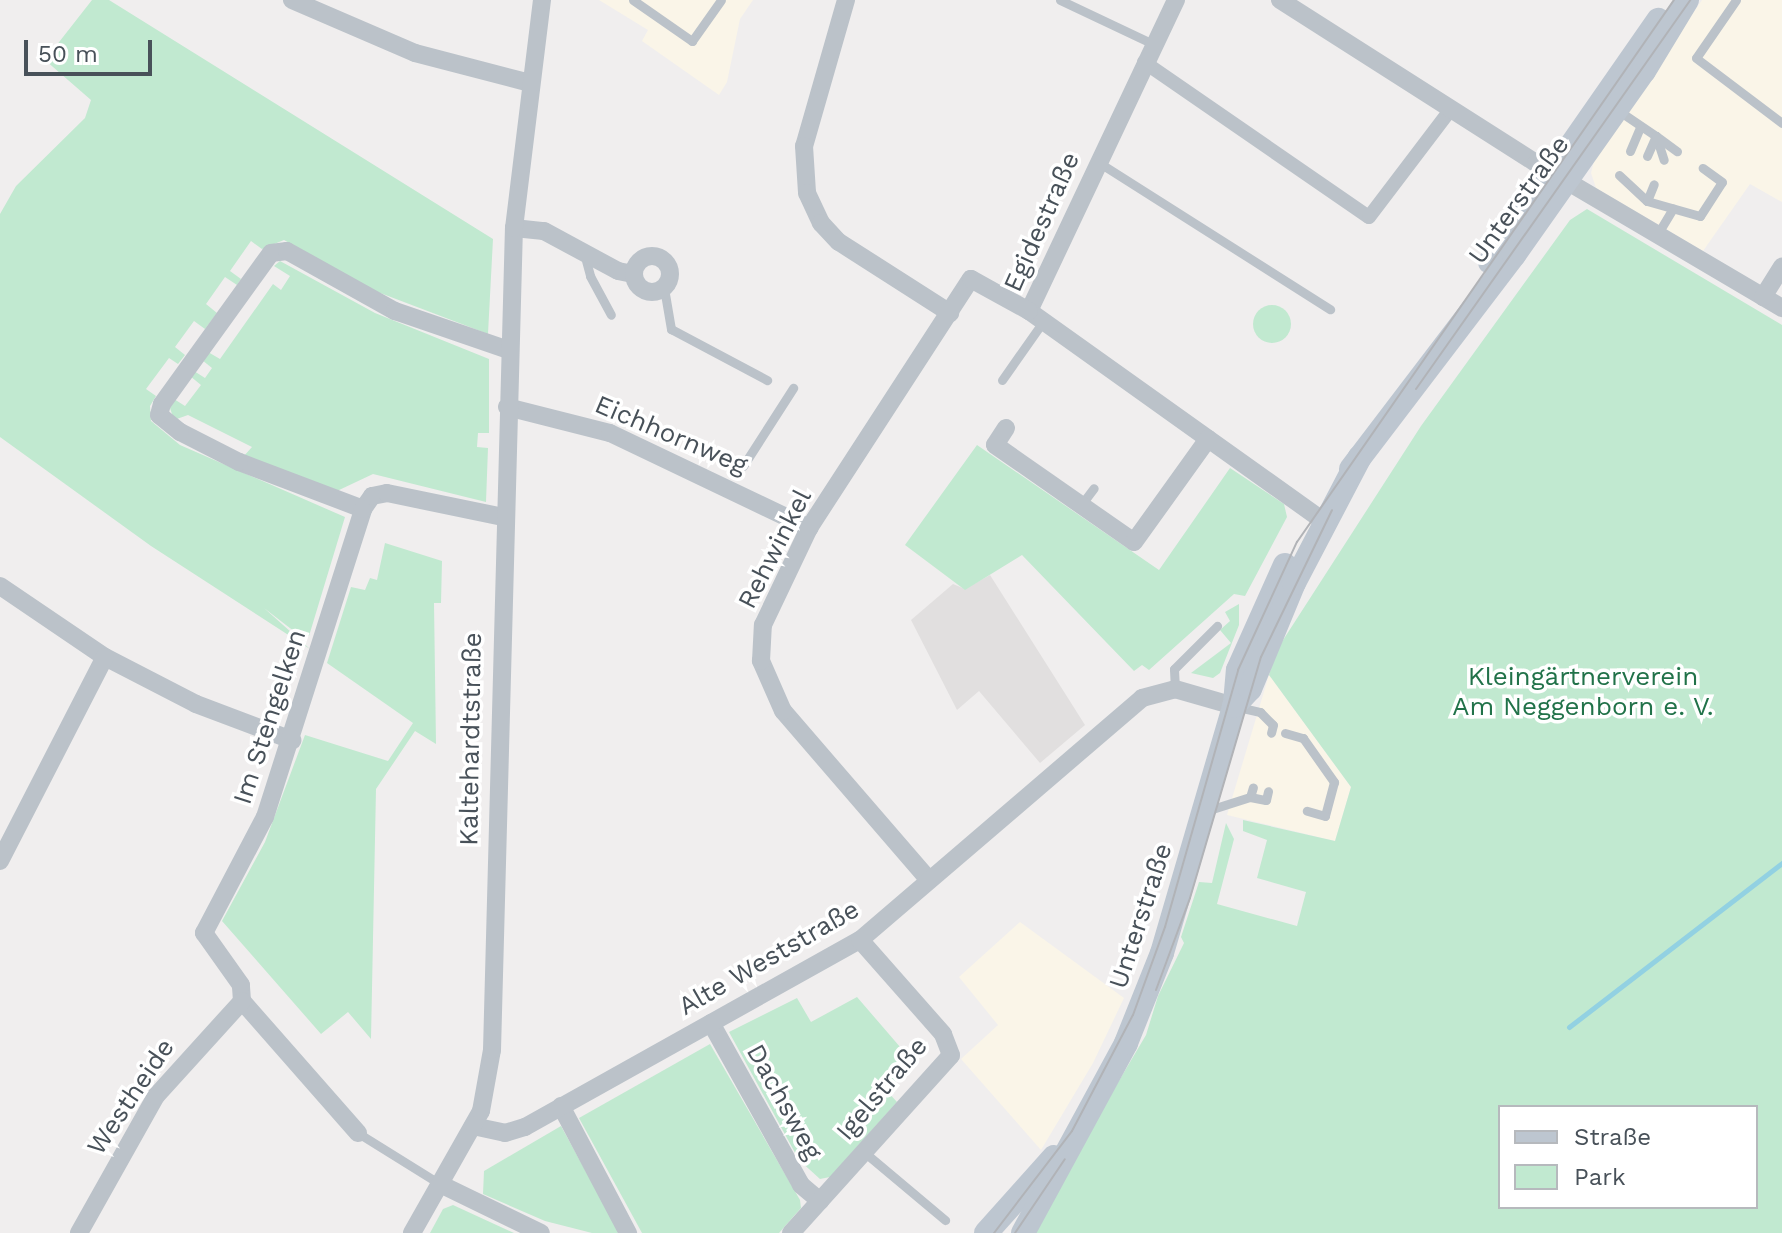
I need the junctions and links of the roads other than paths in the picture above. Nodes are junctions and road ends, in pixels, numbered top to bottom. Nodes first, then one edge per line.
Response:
1 (292, 0) edge
2 (542, 0) edge
3 (633, 0) edge
4 (721, 0) edge
5 (846, 0) edge
6 (1060, 0) edge
7 (1176, 0) edge
8 (1280, 0) edge
9 (1676, 0) edge
10 (1687, 0) edge
11 (1736, 0) edge
12 (1153, 44) junction
13 (1144, 62) junction
14 (530, 83) junction
15 (1610, 105) junction
16 (1451, 109) junction
17 (1782, 123) edge
18 (1640, 127) junction
19 (1656, 136) junction
20 (1630, 151) dead end
21 (1677, 151) dead end
22 (1647, 156) dead end
23 (1664, 160) dead end
24 (1098, 162) junction
25 (1703, 168) dead end
26 (1619, 175) dead end
27 (1559, 177) junction
28 (1654, 184) dead end
29 (1647, 201) junction
30 (1673, 208) junction
31 (514, 228) junction
32 (1657, 235) junction
33 (584, 252) junction
34 (1782, 267) edge
35 (634, 274) junction
36 (664, 288) junction
37 (1763, 297) junction
38 (1782, 308) edge
39 (1330, 309) dead end
40 (950, 313) junction
41 (611, 315) dead end
42 (1035, 317) junction
43 (508, 350) junction
44 (767, 380) dead end
45 (1002, 380) dead end
46 (793, 388) dead end
47 (507, 407) junction
48 (1006, 428) dead end
49 (1208, 439) junction
50 (743, 466) dead end
51 (1094, 488) dead end
52 (1081, 505) junction
53 (363, 509) junction
54 (503, 517) junction
55 (1321, 519) junction
56 (809, 528) junction
57 (0, 586) edge
58 (1217, 626) dead end
59 (105, 657) junction
60 (1175, 689) junction
61 (1234, 705) junction
62 (292, 740) junction
63 (1278, 803) dead end
64 (1307, 811) dead end
65 (1203, 812) junction
66 (0, 861) edge
67 (929, 880) junction
68 (860, 940) junction
69 (242, 1001) junction
70 (711, 1023) junction
71 (561, 1106) junction
72 (473, 1126) junction
73 (358, 1133) joint
74 (1075, 1135) junction
75 (864, 1152) junction
76 (440, 1184) junction
77 (820, 1201) junction
78 (945, 1220) dead end
79 (79, 1233) edge
80 (412, 1233) edge
81 (541, 1233) edge
82 (628, 1233) edge
83 (791, 1233) edge
84 (986, 1233) edge
85 (1023, 1233) edge

1 - 14 street
2 - 14 street, Kaltehardtstraße
3 - 4 lane
5 - 40 street
6 - 12 lane
7 - 12 street, Egidestraße
8 - 16 street
9 - 15 main road, Unterstraße
10 - 15 main road, Unterstraße
11 - 17 lane
12 - 13 street, Egidestraße
13 - 16 street
13 - 24 street, Egidestraße
14 - 31 street, Kaltehardtstraße
15 - 18 lane
15 - 27 main road, Unterstraße
16 - 27 street
18 - 19 lane
18 - 20 lane
19 - 21 lane
19 - 22 lane
19 - 23 lane
24 - 39 lane
24 - 42 street, Egidestraße
25 - 30 lane
26 - 29 lane
27 - 32 street
27 - 55 main road, Unterstraße
28 - 29 lane
29 - 30 lane
30 - 32 lane
31 - 33 street
31 - 43 street, Kaltehardtstraße
32 - 37 street
33 - 35 street
33 - 41 lane
34 - 37 street
35 - 36 street
35 - 36 street
36 - 44 lane
37 - 38 street
40 - 42 street, Rehwinkel
40 - 56 street, Rehwinkel
42 - 45 lane
42 - 49 street, Egidestraße
43 - 47 street, Kaltehardtstraße
43 - 53 street
46 - 50 lane
47 - 54 street, Kaltehardtstraße
47 - 56 street, Eichhornweg
48 - 52 street
49 - 52 street
49 - 55 street, Egidestraße
51 - 52 lane
53 - 54 street
53 - 62 street, Im Stengelken
54 - 72 street, Kaltehardtstraße
55 - 61 main road, Unterstraße
56 - 67 street, Rehwinkel
57 - 59 street
58 - 60 lane
59 - 62 street
59 - 66 street
60 - 61 street
60 - 67 street, Alte Weststraße
61 - 64 lane
61 - 65 main road, Unterstraße
62 - 69 street, Im Stengelken
63 - 65 lane
65 - 74 main road, Unterstraße
67 - 68 street, Alte Weststraße
68 - 70 street, Alte Weststraße
68 - 75 street, Igelstraße
69 - 73 street
69 - 79 street, Westheide
70 - 71 street, Alte Weststraße
70 - 77 street, Dachsweg
71 - 72 street, Alte Weststraße
71 - 82 street
72 - 76 street, Kaltehardtstraße
73 - 76 lane
74 - 84 main road, Unterstraße
74 - 85 main road, Unterstraße
75 - 77 street, Igelstraße
75 - 78 lane
76 - 80 street, Kaltehardtstraße
76 - 81 street
77 - 83 street, Igelstraße

